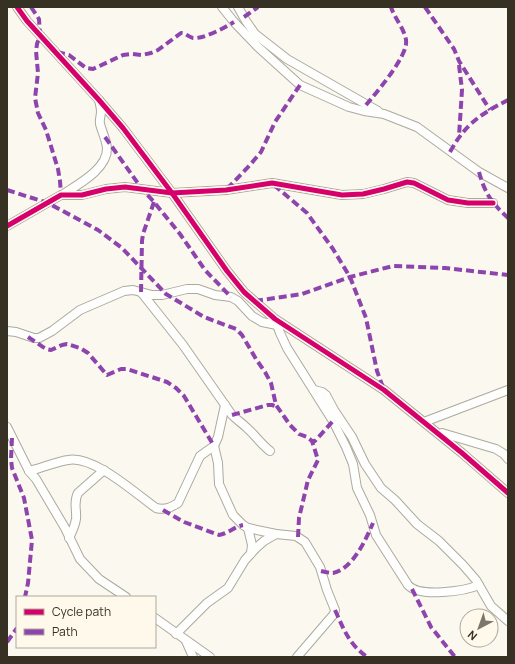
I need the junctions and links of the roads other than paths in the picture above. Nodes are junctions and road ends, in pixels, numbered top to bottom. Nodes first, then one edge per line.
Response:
1 (17, 7) edge
2 (222, 7) edge
3 (238, 7) edge
4 (99, 100) junction
5 (384, 114) junction
6 (508, 188) edge
7 (172, 193) junction
8 (61, 195) junction
9 (493, 203) dead end
10 (7, 226) edge
11 (141, 292) junction
12 (276, 322) junction
13 (7, 331) edge
14 (314, 390) junction
15 (508, 390) edge
16 (225, 405) junction
17 (424, 422) junction
18 (7, 427) edge
19 (436, 431) junction
20 (214, 446) junction
21 (270, 451) dead end
22 (508, 459) edge
23 (104, 470) junction
24 (29, 471) junction
25 (508, 493) edge
26 (248, 528) junction
27 (276, 534) junction
28 (69, 538) junction
29 (251, 554) junction
30 (479, 585) junction
31 (124, 596) edge
32 (156, 619) edge
33 (508, 621) edge
34 (176, 634) junction
35 (186, 640) junction
36 (193, 657) edge
37 (210, 657) edge
38 (297, 657) edge

1 - 4 street
2 - 5 street
3 - 5 street
4 - 7 street
4 - 8 street
5 - 6 street
7 - 8 street
7 - 9 street
7 - 12 street
8 - 10 street
11 - 12 street
11 - 13 street
11 - 16 street
12 - 14 street
12 - 17 street
14 - 30 street
14 - 30 street
15 - 17 street
16 - 20 street
16 - 21 street
17 - 19 street
18 - 24 street
19 - 22 street
19 - 25 street
20 - 23 street
20 - 26 street
23 - 24 street
23 - 28 street
24 - 28 street
26 - 27 street
26 - 29 street
27 - 29 street
27 - 38 street
28 - 31 street
29 - 34 street
30 - 33 street
32 - 34 street
34 - 35 street
35 - 36 street
35 - 37 street

